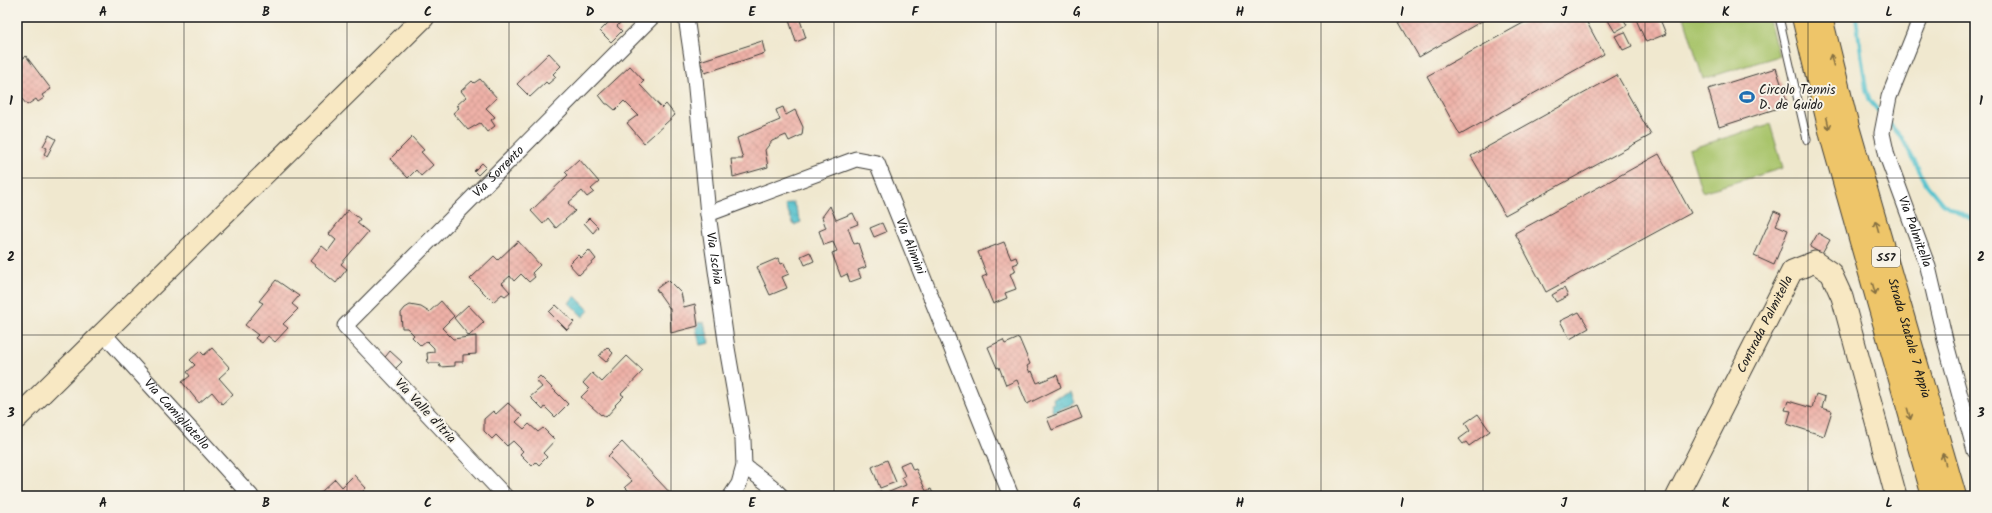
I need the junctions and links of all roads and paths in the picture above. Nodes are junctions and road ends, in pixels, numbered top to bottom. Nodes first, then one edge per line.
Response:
1 (424, 17) edge
2 (652, 17) edge
3 (686, 17) edge
4 (1779, 17) edge
5 (1803, 17) edge
6 (1821, 17) edge
7 (1921, 17) edge
8 (1807, 140) dead end
9 (708, 214) junction
10 (345, 326) joint
11 (103, 333) junction
12 (17, 418) edge
13 (1975, 451) edge
14 (744, 466) junction
15 (251, 496) edge
16 (505, 496) edge
17 (731, 496) edge
18 (781, 496) edge
19 (1011, 496) edge
20 (1677, 496) edge
21 (1896, 496) edge
22 (1933, 496) edge
23 (1955, 496) edge

1 - 11 main road
2 - 10 street, Via Sorrento
3 - 9 street, Via Ischia
4 - 8 lane
5 -> 22 highway, Strada Statale 7 Appia / SS7
23 -> 6 highway, Strada Statale 7 Appia / SS7
7 - 13 street, Via Palmitella
9 - 14 street, Via Ischia
9 - 19 street, Via Alimini
10 - 16 street, Via Valle d'Itria
11 - 12 main road
11 - 15 street, Via Camigliatello
14 - 17 street, Via Ischia
14 - 18 street
20 - 21 main road, Contrada Palmitella

